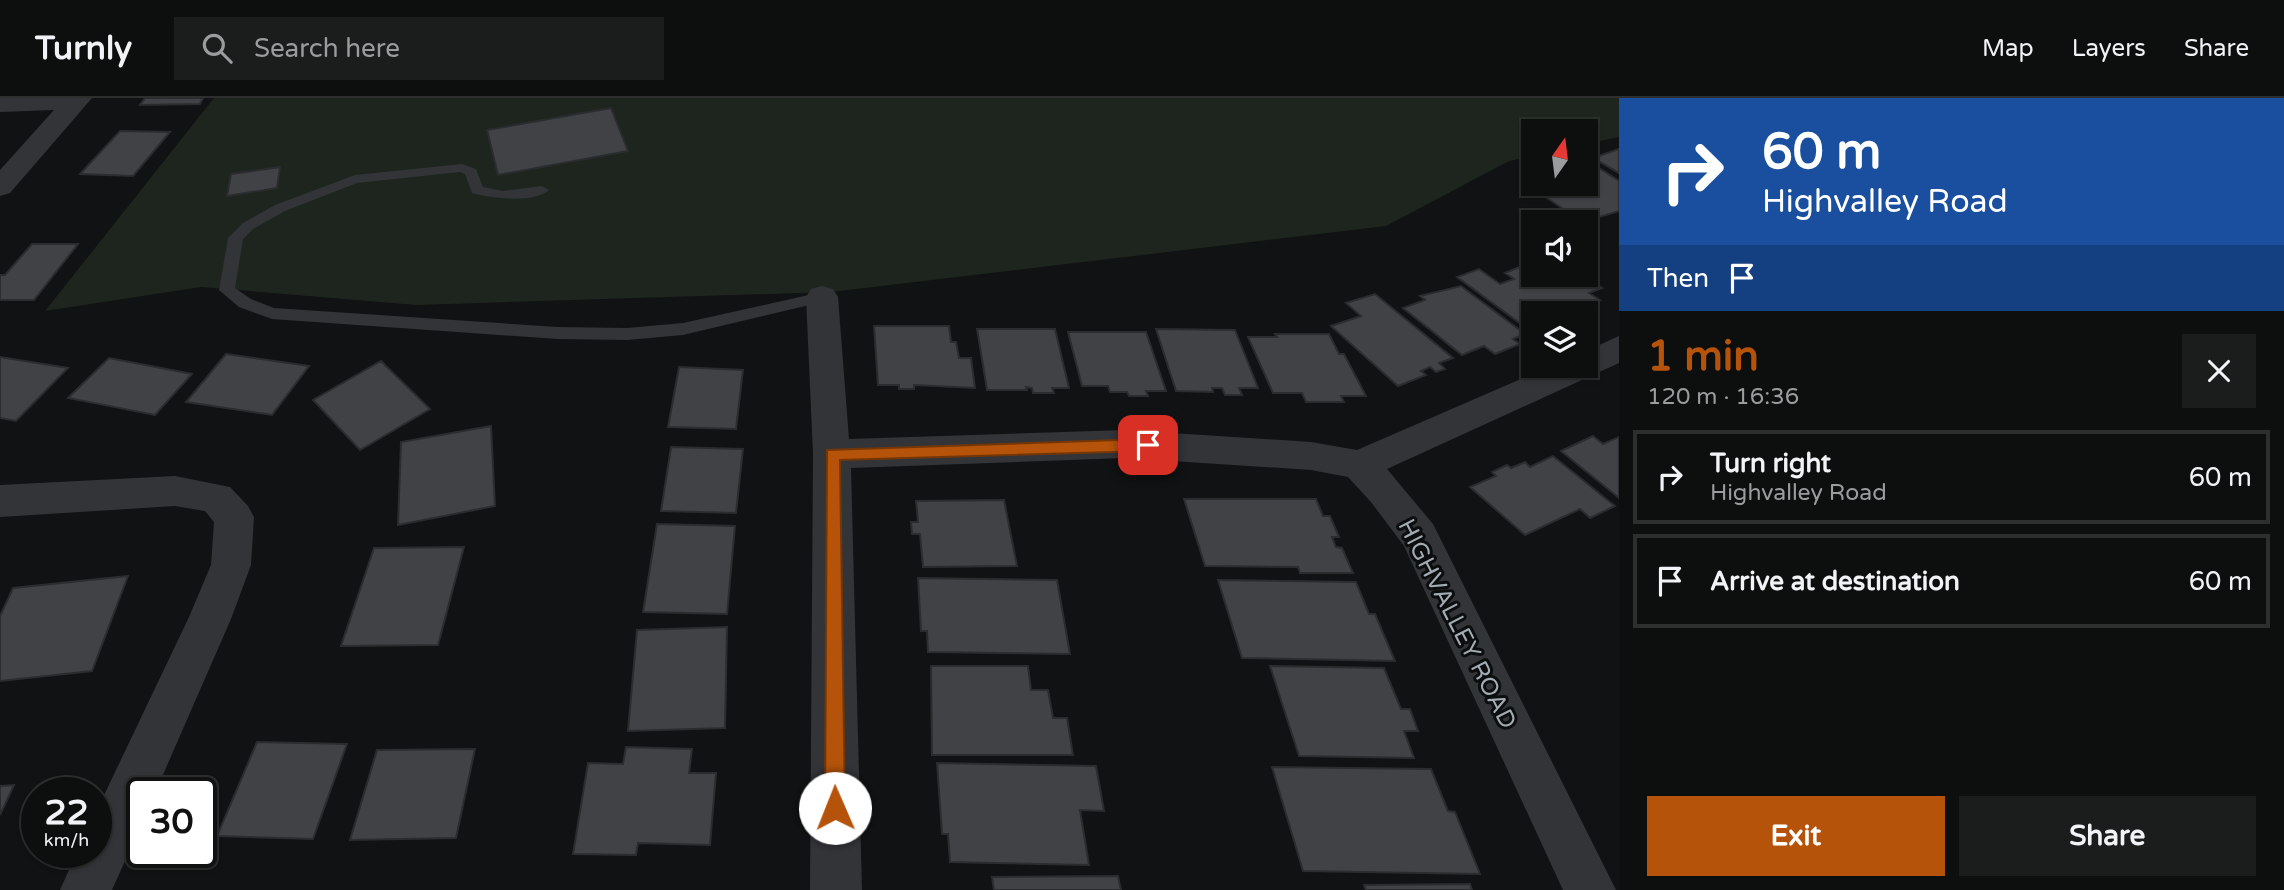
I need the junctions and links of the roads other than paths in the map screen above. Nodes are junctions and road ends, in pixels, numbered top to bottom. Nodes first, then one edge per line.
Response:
1 (77, 100) edge
2 (0, 104) edge
3 (0, 187) edge
4 (542, 190) dead end
5 (822, 296) joint
6 (1619, 348) edge
7 (1598, 358) edge
8 (1555, 378) edge
9 (832, 454) junction
10 (1359, 465) junction
11 (0, 501) edge
12 (86, 890) edge
13 (836, 890) edge
14 (1590, 890) edge

1 - 2 street
1 - 3 street
4 - 5 lane
5 - 9 street
6 - 7 street
8 - 10 street
9 - 10 street
9 - 13 street
10 - 14 street, HIGHVALLEY ROAD
11 - 12 street

